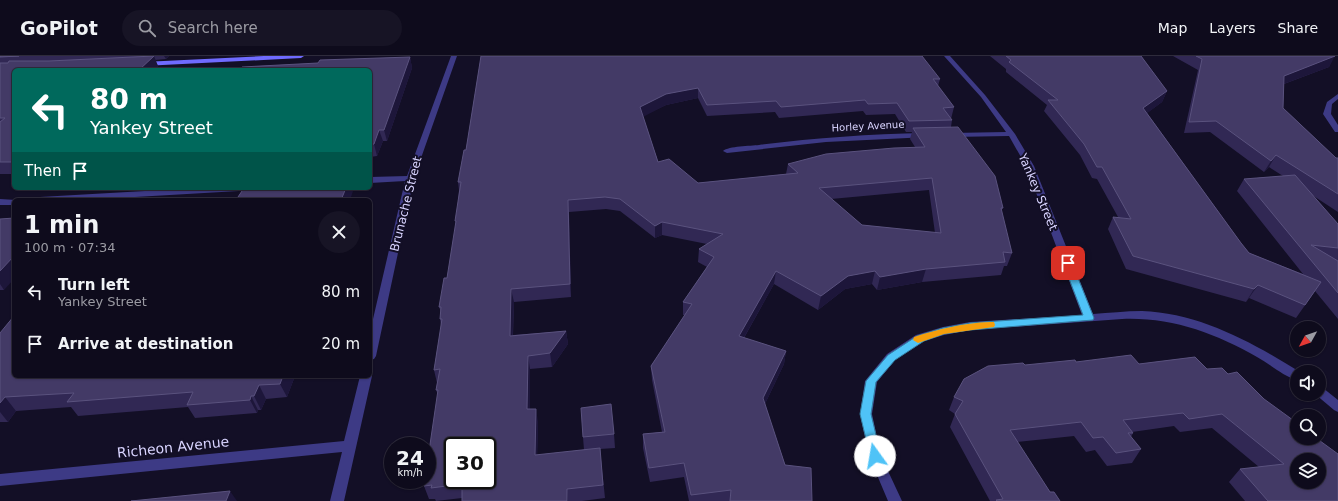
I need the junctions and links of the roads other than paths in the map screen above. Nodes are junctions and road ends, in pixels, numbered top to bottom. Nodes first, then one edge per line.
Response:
1 (301, 56) edge
2 (454, 56) edge
3 (947, 56) edge
4 (224, 58) edge
5 (134, 64) edge
6 (1338, 96) edge
7 (1338, 130) edge
8 (1011, 134) junction
9 (727, 151) dead end
10 (410, 178) junction
11 (372, 180) edge
12 (205, 190) edge
13 (73, 198) edge
14 (0, 202) edge
15 (12, 202) edge
16 (1089, 318) junction
17 (372, 347) edge
18 (1290, 372) edge
19 (366, 378) edge
20 (1326, 397) edge
21 (1338, 407) edge
22 (350, 446) junction
23 (0, 480) edge
24 (337, 501) edge
25 (895, 501) edge

1 - 4 street
2 - 10 street, Brunache Street
3 - 8 street, Yankey Street
4 - 5 street
6 - 7 street
8 - 9 street, Horley Avenue
8 - 16 street, Yankey Street
10 - 11 street
10 - 17 street, Brunache Street
12 - 13 street
14 - 15 street
16 - 18 street
16 - 25 street
19 - 22 street
20 - 21 street
22 - 23 street, Richeon Avenue
22 - 24 street

